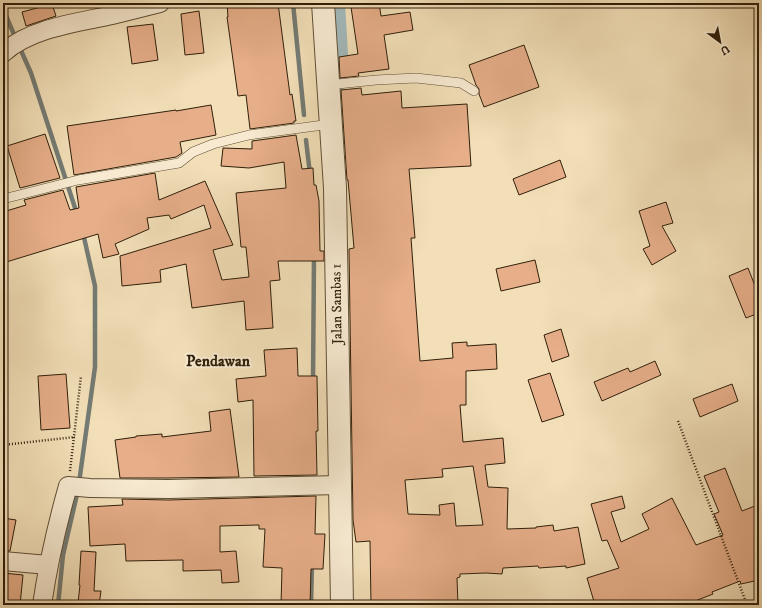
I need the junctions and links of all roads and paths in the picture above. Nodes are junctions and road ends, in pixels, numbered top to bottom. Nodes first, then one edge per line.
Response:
1 (160, 3) edge
2 (322, 3) edge
3 (13, 45) edge
4 (328, 85) junction
5 (474, 91) dead end
6 (331, 124) junction
7 (3, 199) edge
8 (81, 376) dead end
9 (678, 421) dead end
10 (75, 437) junction
11 (3, 444) edge
12 (339, 485) junction
13 (78, 487) junction
14 (3, 561) edge
15 (48, 565) junction
16 (42, 605) edge
17 (342, 605) edge
18 (747, 605) edge

1 - 3 street
2 - 4 street, Jalan Sambas 1
4 - 5 lane
4 - 6 street, Jalan Sambas 1
6 - 7 lane
6 - 12 street, Jalan Sambas 1
8 - 10 path
9 - 18 path
10 - 11 path
10 - 13 path
12 - 13 street
12 - 17 street, Jalan Sambas 1
13 - 15 street
14 - 15 street
15 - 16 street

